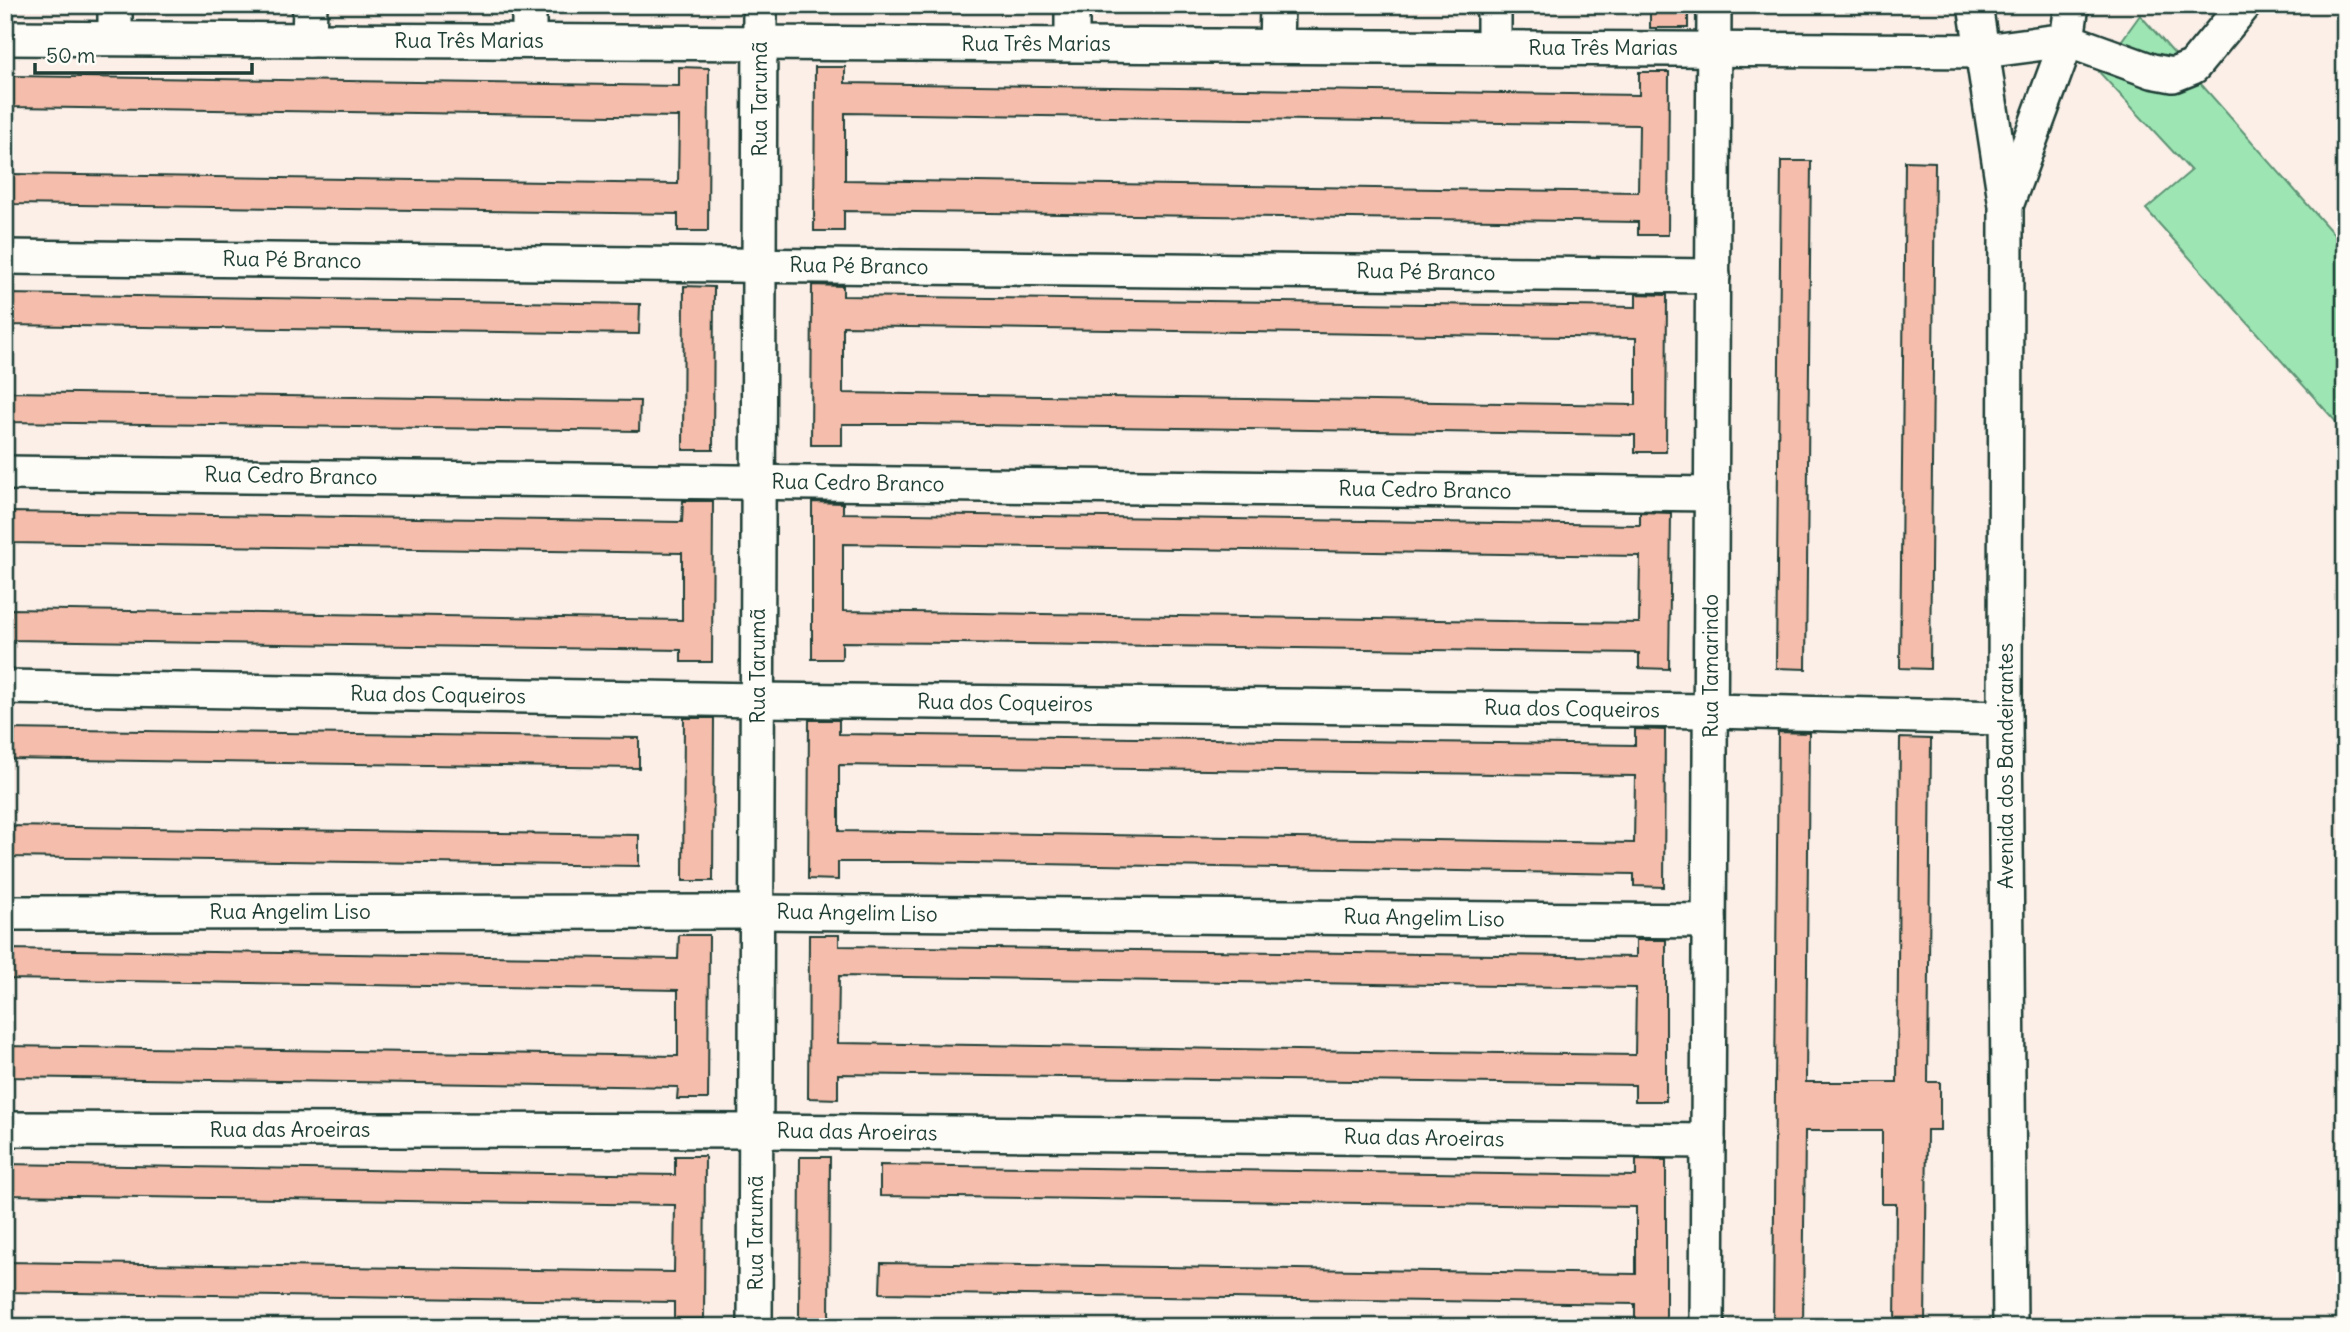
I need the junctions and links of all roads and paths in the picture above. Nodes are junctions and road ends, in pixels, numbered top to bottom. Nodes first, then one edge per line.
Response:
1 (115, 5) edge
2 (310, 5) edge
3 (529, 5) edge
4 (760, 5) edge
5 (1072, 5) edge
6 (1277, 5) edge
7 (1494, 5) edge
8 (1714, 5) edge
9 (1975, 5) edge
10 (2072, 5) edge
11 (2244, 5) edge
12 (5, 38) edge
13 (115, 38) junction
14 (309, 40) junction
15 (2067, 40) junction
16 (529, 41) junction
17 (760, 43) junction
18 (1072, 44) junction
19 (1276, 46) junction
20 (1494, 47) junction
21 (1714, 49) junction
22 (1984, 51) junction
23 (2006, 206) junction
24 (5, 257) edge
25 (760, 265) junction
26 (1713, 276) junction
27 (5, 473) edge
28 (759, 482) junction
29 (1712, 494) junction
30 (5, 687) edge
31 (758, 700) junction
32 (1710, 711) junction
33 (2005, 718) junction
34 (757, 912) junction
35 (5, 913) edge
36 (1709, 921) junction
37 (5, 1129) edge
38 (756, 1131) junction
39 (1708, 1141) junction
40 (755, 1327) edge
41 (1707, 1327) edge
42 (2010, 1327) edge

1 - 13 street
2 - 14 street
3 - 16 street
4 - 17 street, Rua Tarumã
5 - 18 street
6 - 19 street
7 - 20 street
8 - 21 street, Rua Tamarindo
9 - 22 street, Avenida dos Bandeirantes
10 - 15 street, Avenida dos Bandeirantes
11 - 15 street
12 - 13 street, Rua Três Marias
13 - 14 street, Rua Três Marias
14 - 16 street, Rua Três Marias
15 - 22 street, Rua Três Marias
15 - 23 street, Avenida dos Bandeirantes
16 - 17 street, Rua Três Marias
17 - 18 street, Rua Três Marias
17 - 25 street, Rua Tarumã
18 - 19 street, Rua Três Marias
19 - 20 street, Rua Três Marias
20 - 21 street, Rua Três Marias
21 - 22 street, Rua Três Marias
21 - 26 street, Rua Tamarindo
22 - 23 street, Avenida dos Bandeirantes
23 - 33 street, Avenida dos Bandeirantes
24 - 25 street, Rua Pé Branco
25 - 26 street, Rua Pé Branco
25 - 28 street, Rua Tarumã
26 - 29 street, Rua Tamarindo
27 - 28 street, Rua Cedro Branco
28 - 29 street, Rua Cedro Branco
28 - 31 street, Rua Tarumã
29 - 32 street, Rua Tamarindo
30 - 31 street, Rua dos Coqueiros
31 - 32 street, Rua dos Coqueiros
31 - 34 street, Rua Tarumã
32 - 33 street, Rua dos Coqueiros
32 - 36 street, Rua Tamarindo
33 - 42 street, Avenida dos Bandeirantes
34 - 35 street, Rua Angelim Liso
34 - 36 street, Rua Angelim Liso
34 - 38 street, Rua Tarumã
36 - 39 street, Rua Tamarindo
37 - 38 street, Rua das Aroeiras
38 - 39 street, Rua das Aroeiras
38 - 40 street, Rua Tarumã
39 - 41 street, Rua Tamarindo

